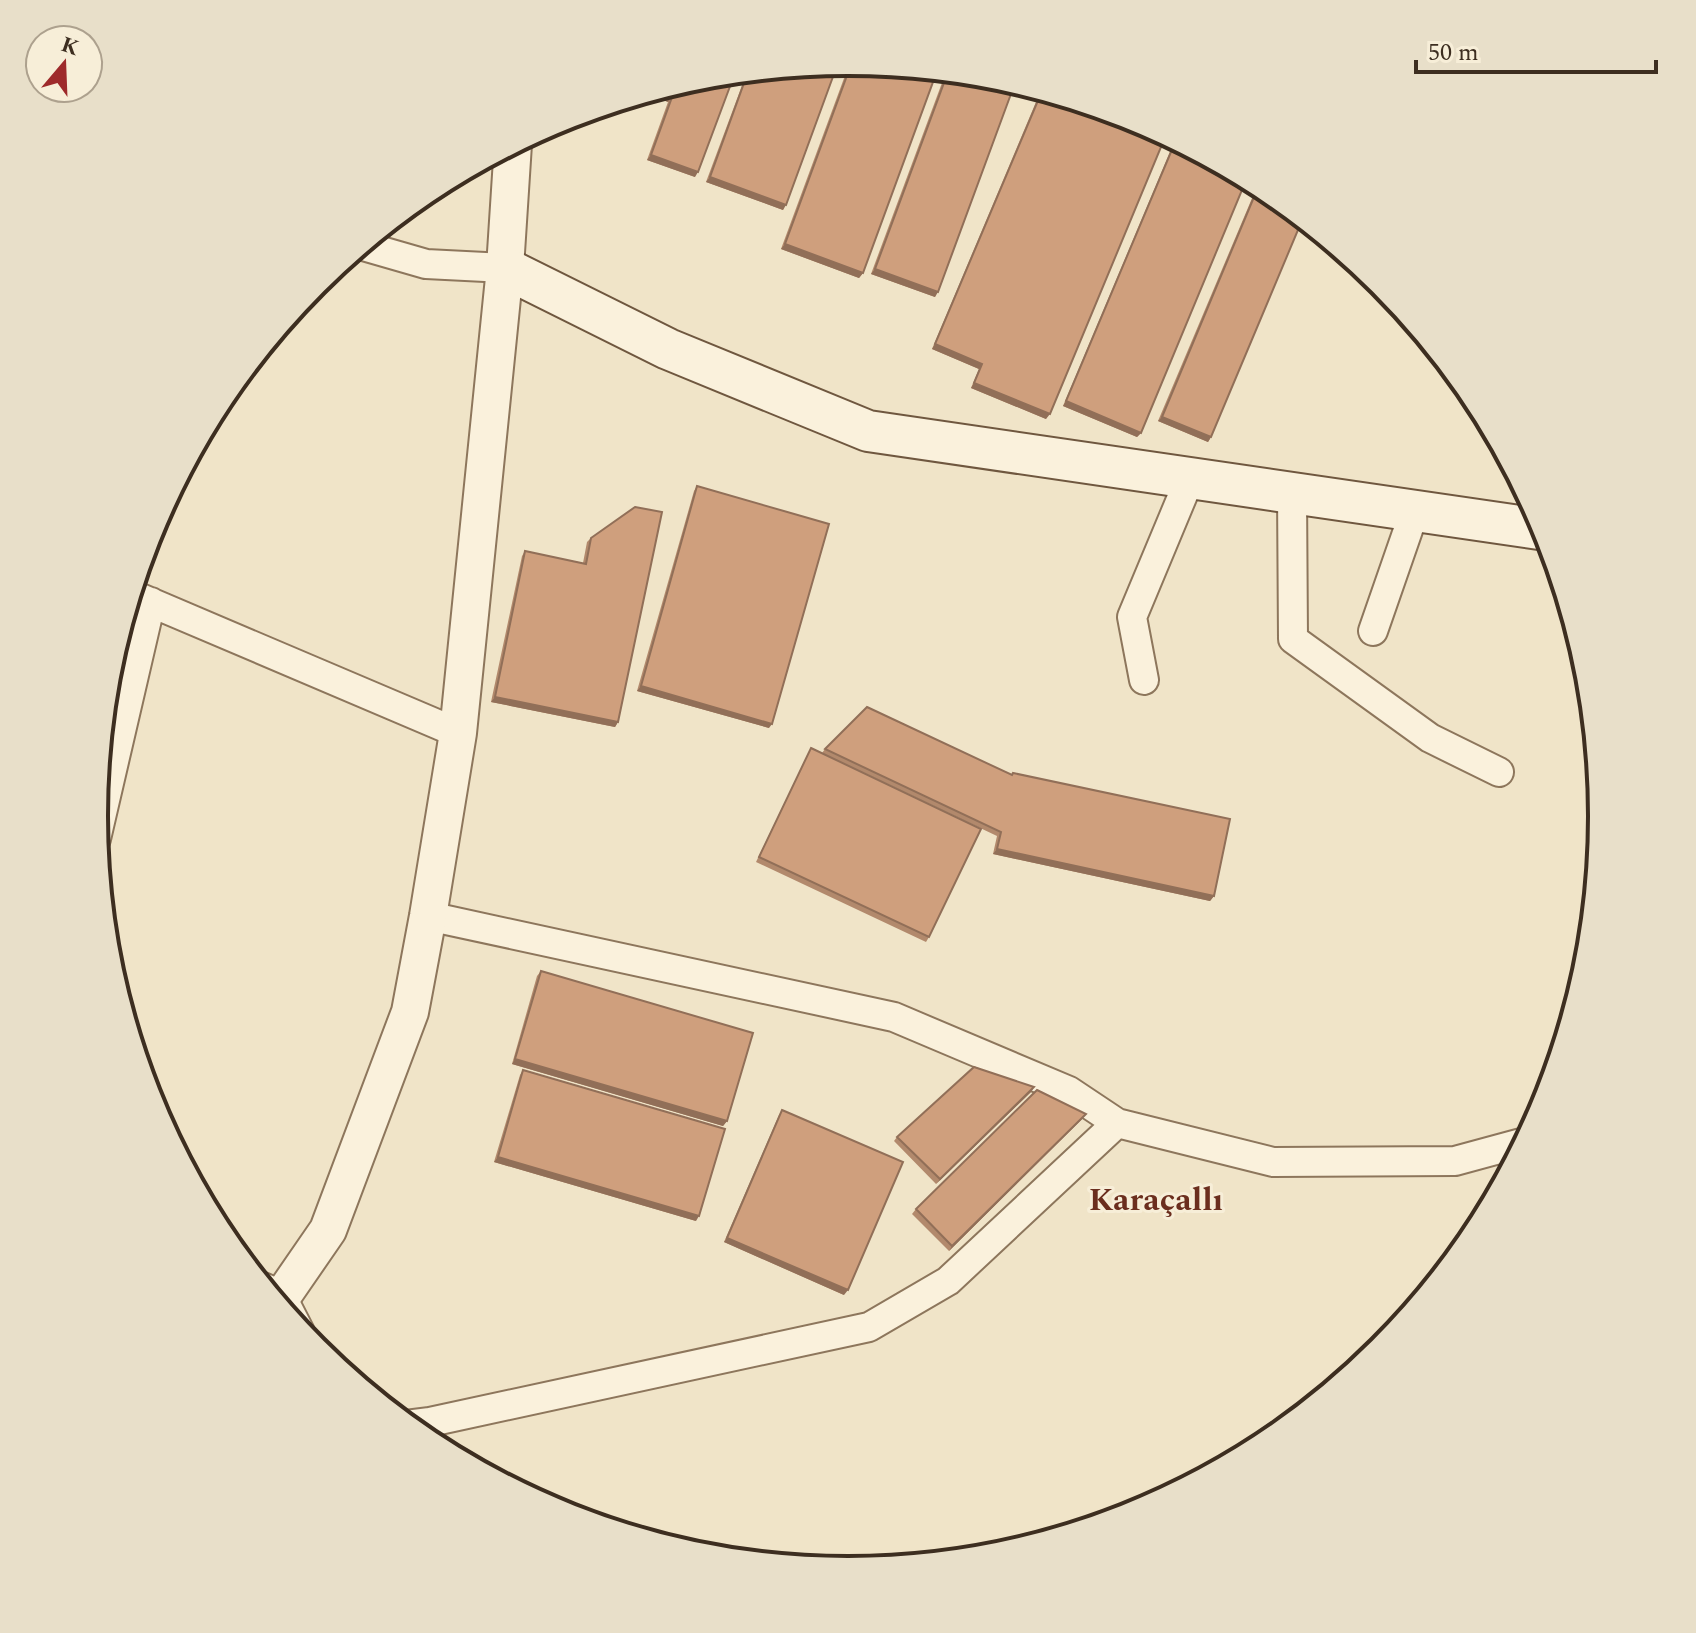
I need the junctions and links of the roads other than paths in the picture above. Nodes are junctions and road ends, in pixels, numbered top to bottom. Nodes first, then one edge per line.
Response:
1 (512, 156) edge
2 (373, 249) edge
3 (505, 268) junction
4 (1190, 478) junction
5 (1292, 492) junction
6 (1415, 510) junction
7 (1529, 527) edge
8 (141, 598) edge
9 (1373, 631) dead end
10 (1144, 680) dead end
11 (458, 733) junction
12 (109, 770) edge
13 (1499, 772) dead end
14 (428, 916) junction
15 (1117, 1123) junction
16 (1511, 1146) edge
17 (279, 1290) edge
18 (423, 1422) edge

1 - 3 street
2 - 3 street
3 - 4 main road
3 - 11 street
4 - 5 main road
4 - 10 street
5 - 6 main road
5 - 13 street
6 - 7 main road
6 - 9 street
8 - 11 street
8 - 12 street
11 - 14 street
14 - 15 street
14 - 17 street
15 - 16 street
15 - 18 street

